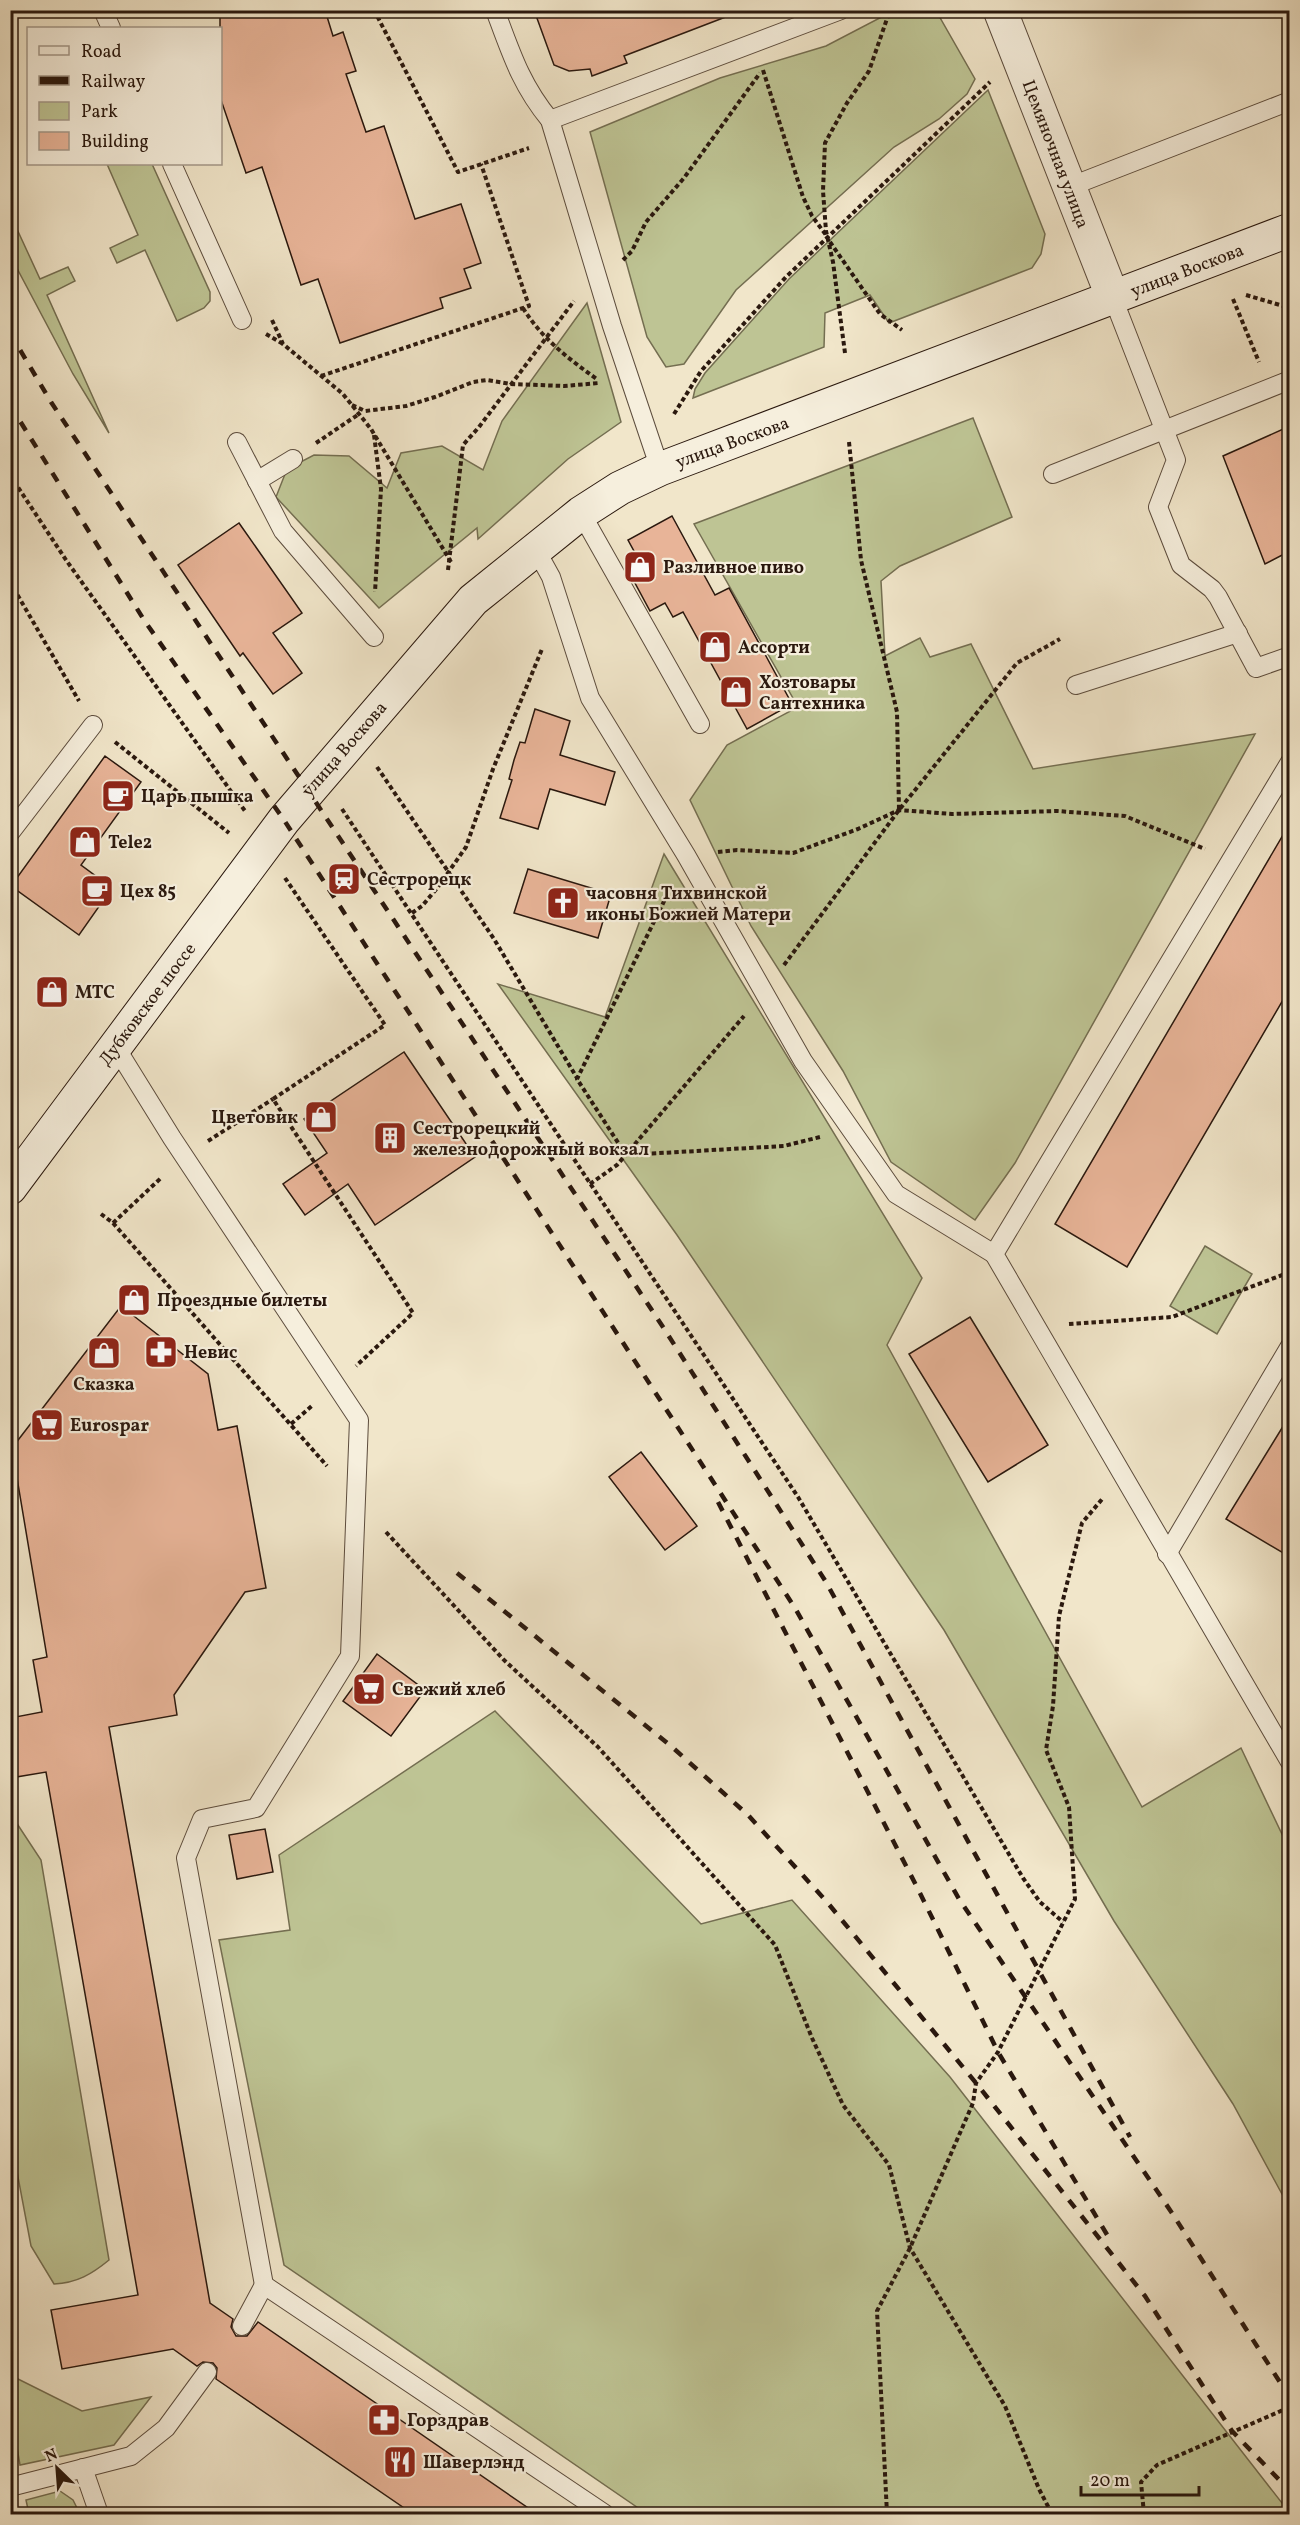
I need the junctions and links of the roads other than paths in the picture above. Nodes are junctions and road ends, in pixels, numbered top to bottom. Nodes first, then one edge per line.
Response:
1 (103, 10) edge
2 (495, 10) edge
3 (841, 10) edge
4 (1000, 10) edge
5 (111, 27) edge
6 (1290, 101) edge
7 (550, 120) junction
8 (172, 165) edge
9 (1069, 187) junction
10 (1290, 230) edge
11 (1113, 298) junction
12 (242, 320) dead end
13 (1290, 380) edge
14 (1164, 431) junction
15 (237, 442) dead end
16 (293, 459) road end
17 (660, 469) junction
18 (1053, 474) dead end
19 (256, 480) junction
20 (581, 513) junction
21 (535, 548) junction
22 (1238, 633) junction
23 (373, 634) road end
24 (1290, 656) edge
25 (1076, 685) dead end
26 (700, 724) dead end
27 (93, 725) dead end
28 (1290, 762) edge
29 (284, 820) joint
30 (10, 833) edge
31 (116, 1046) junction
32 (10, 1188) edge
33 (994, 1254) junction
34 (1290, 1346) edge
35 (1167, 1554) junction
36 (1290, 1762) edge
37 (264, 2285) junction
38 (242, 2326) dead end
39 (207, 2372) dead end
40 (82, 2468) junction
41 (10, 2487) edge
42 (99, 2514) edge
43 (605, 2514) edge

1 - 5 lane
2 - 7 lane
3 - 7 lane
4 - 9 main road, Цемяночная улица
6 - 9 lane
7 - 17 lane
8 - 12 lane
9 - 11 main road, Цемяночная улица
10 - 11 main road, улица Воскова
11 - 14 lane
11 - 17 main road, улица Воскова
13 - 14 lane
14 - 18 lane
14 - 22 lane
15 - 19 lane
16 - 19 lane
17 - 20 main road, улица Воскова
19 - 23 lane
20 - 21 main road, улица Воскова
20 - 26 lane
21 - 29 main road, улица Воскова
21 - 33 lane
22 - 24 lane
22 - 25 lane
27 - 30 lane
28 - 33 lane
29 - 31 main road, Дубковское шоссе
31 - 32 main road, Дубковское шоссе
31 - 37 lane
33 - 35 lane
34 - 35 lane
35 - 36 lane
37 - 38 lane
37 - 43 lane
39 - 40 lane
40 - 41 lane
40 - 42 lane

